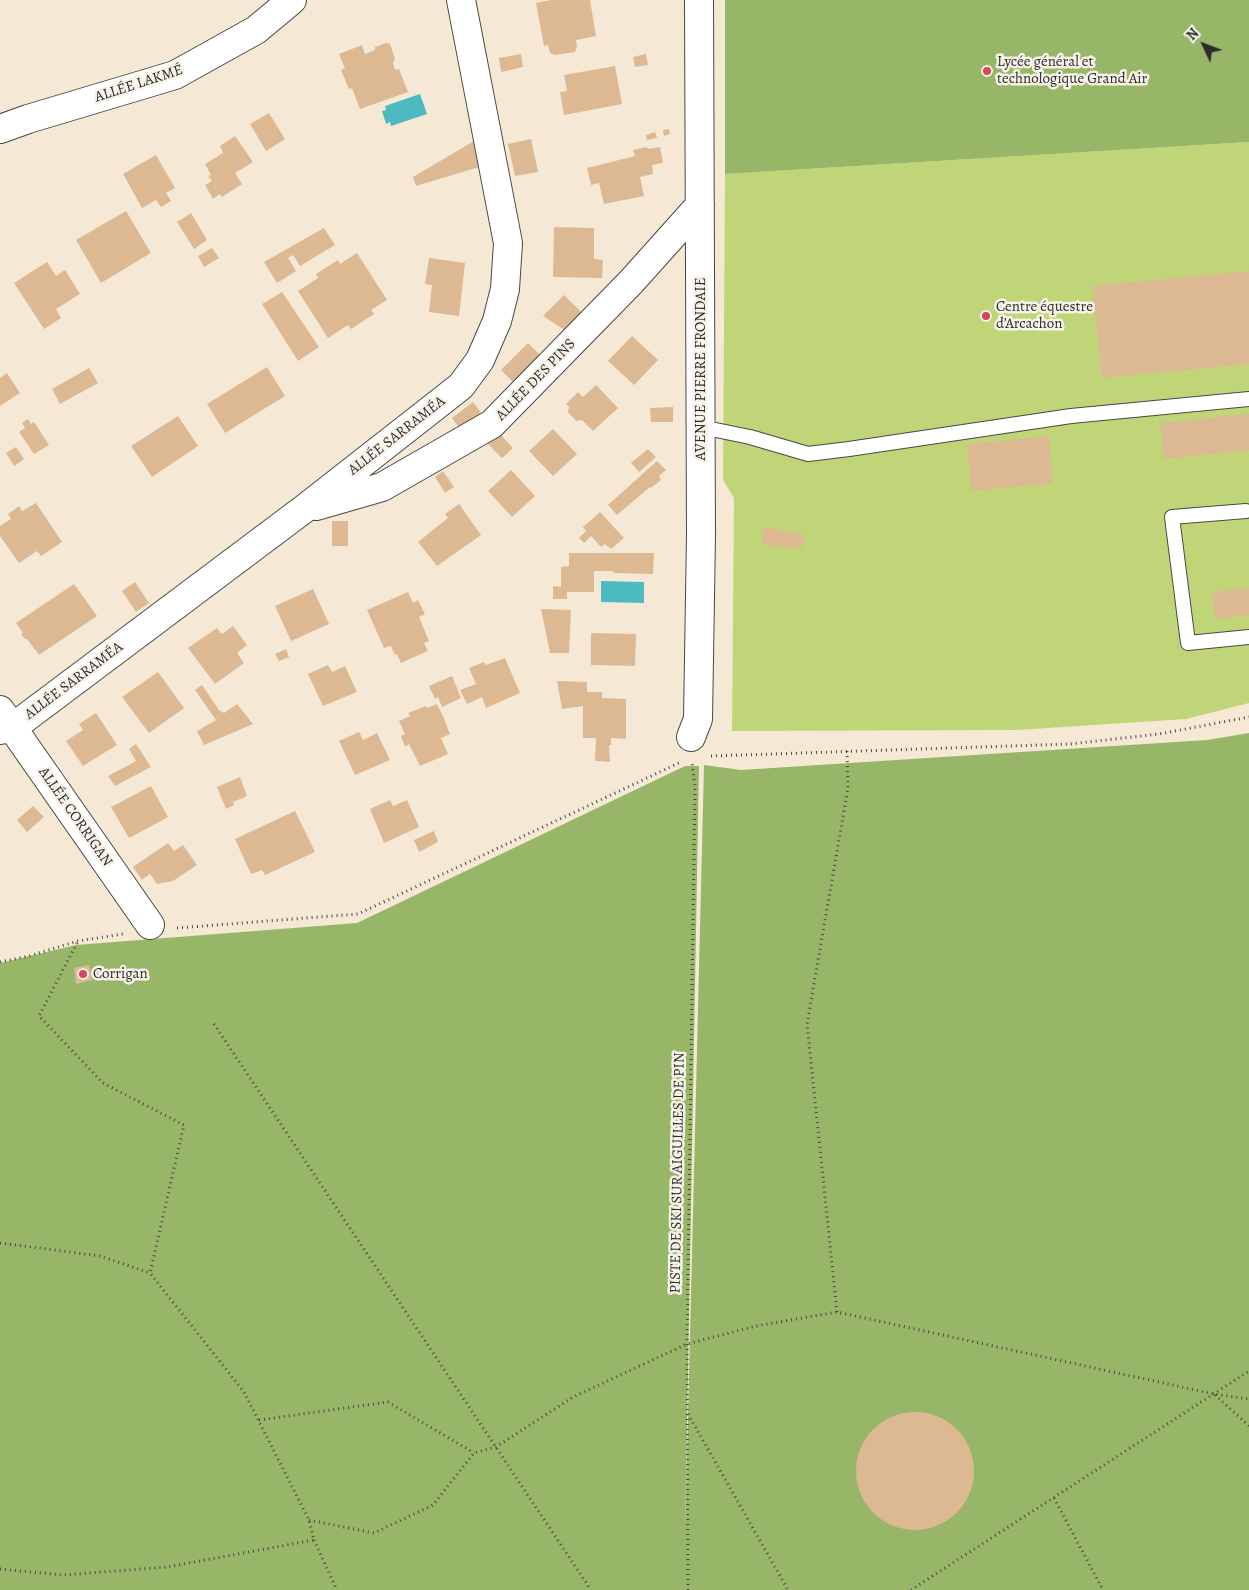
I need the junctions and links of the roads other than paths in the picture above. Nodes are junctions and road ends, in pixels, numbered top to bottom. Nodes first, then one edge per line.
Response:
1 (292, 0) edge
2 (461, 0) edge
3 (699, 0) edge
4 (0, 130) edge
5 (700, 205) junction
6 (1249, 399) edge
7 (701, 427) junction
8 (304, 510) junction
9 (1246, 512) dead end
10 (1249, 637) edge
11 (4, 723) edge
12 (694, 753) road end
13 (149, 929) road end

1 - 4 street, ALLÉE LAKMÉ
2 - 8 street, ALLÉE SARRAMÉA
3 - 5 street, AVENUE PIERRE FRONDAIE
5 - 7 street, AVENUE PIERRE FRONDAIE
5 - 8 street, ALLÉE DES PINS
6 - 7 lane
7 - 12 street, AVENUE PIERRE FRONDAIE
8 - 11 street, ALLÉE SARRAMÉA
9 - 10 lane
11 - 13 street, ALLÉE CORRIGAN

